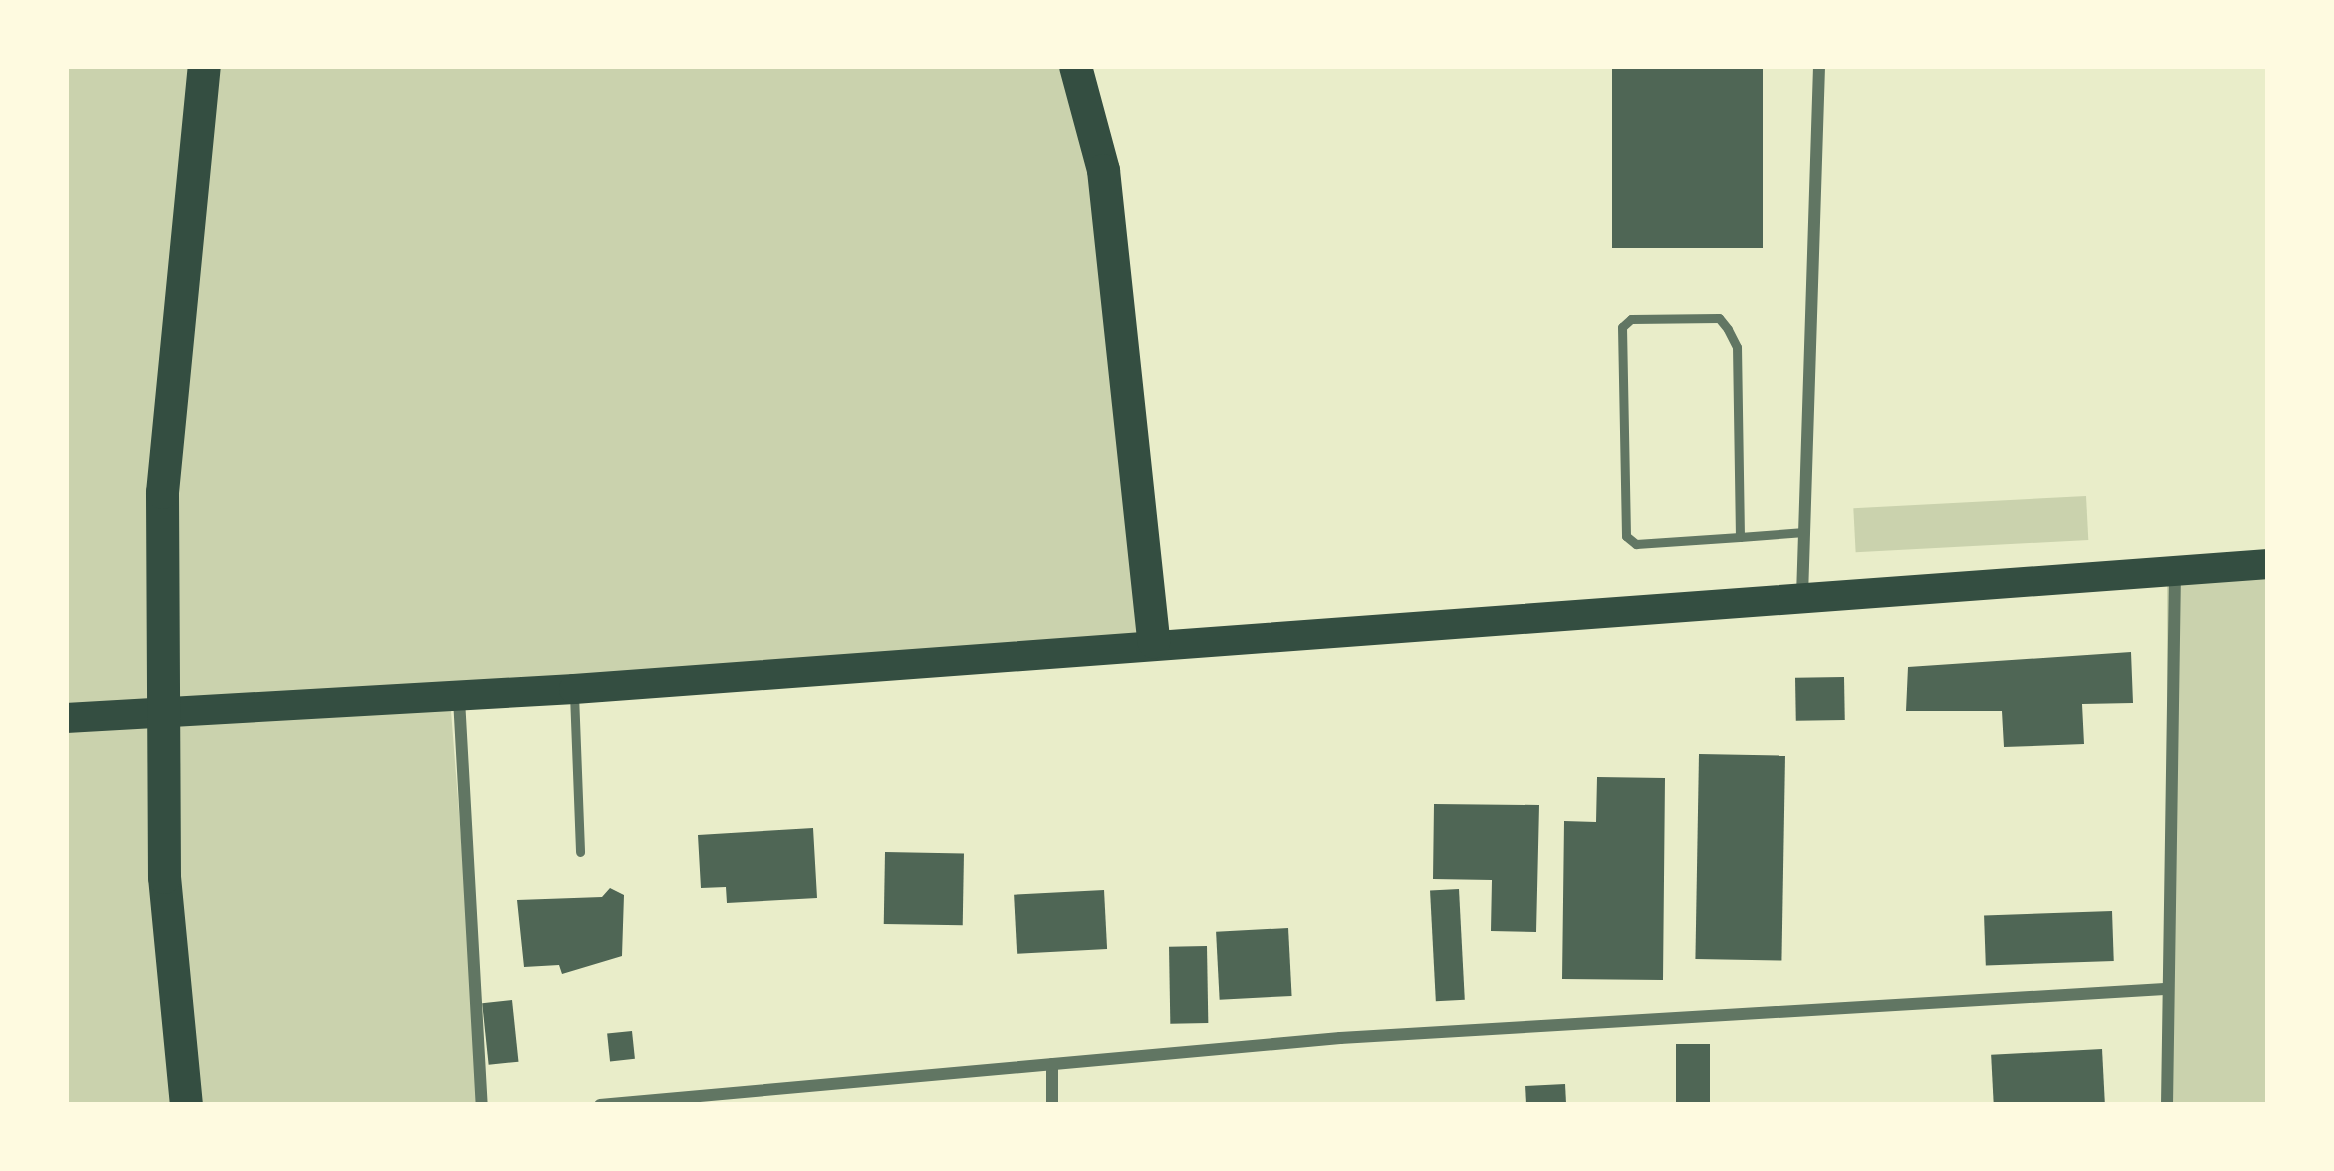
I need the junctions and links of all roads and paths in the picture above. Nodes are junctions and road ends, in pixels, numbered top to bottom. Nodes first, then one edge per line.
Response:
1 (204, 66) edge
2 (1075, 66) edge
3 (1819, 66) edge
4 (1804, 532) junction
5 (1740, 537) junction
6 (2268, 564) edge
7 (2175, 570) junction
8 (1802, 596) junction
9 (1154, 641) junction
10 (574, 689) junction
11 (458, 696) junction
12 (66, 718) edge
13 (580, 852) dead end
14 (2165, 989) junction
15 (1052, 1064) junction
16 (186, 1105) edge
17 (482, 1105) edge
18 (600, 1105) edge
19 (1052, 1105) edge
20 (2167, 1105) edge

1 - 16 highway
2 - 9 highway
3 - 4 street
4 - 5 lane
4 - 8 street
5 - 5 lane
6 - 7 main road
7 - 8 main road
7 - 14 street
8 - 9 main road
9 - 10 main road
10 - 11 main road
10 - 13 lane
11 - 12 main road
11 - 17 street
14 - 15 street
14 - 20 street
15 - 18 street
15 - 19 street

